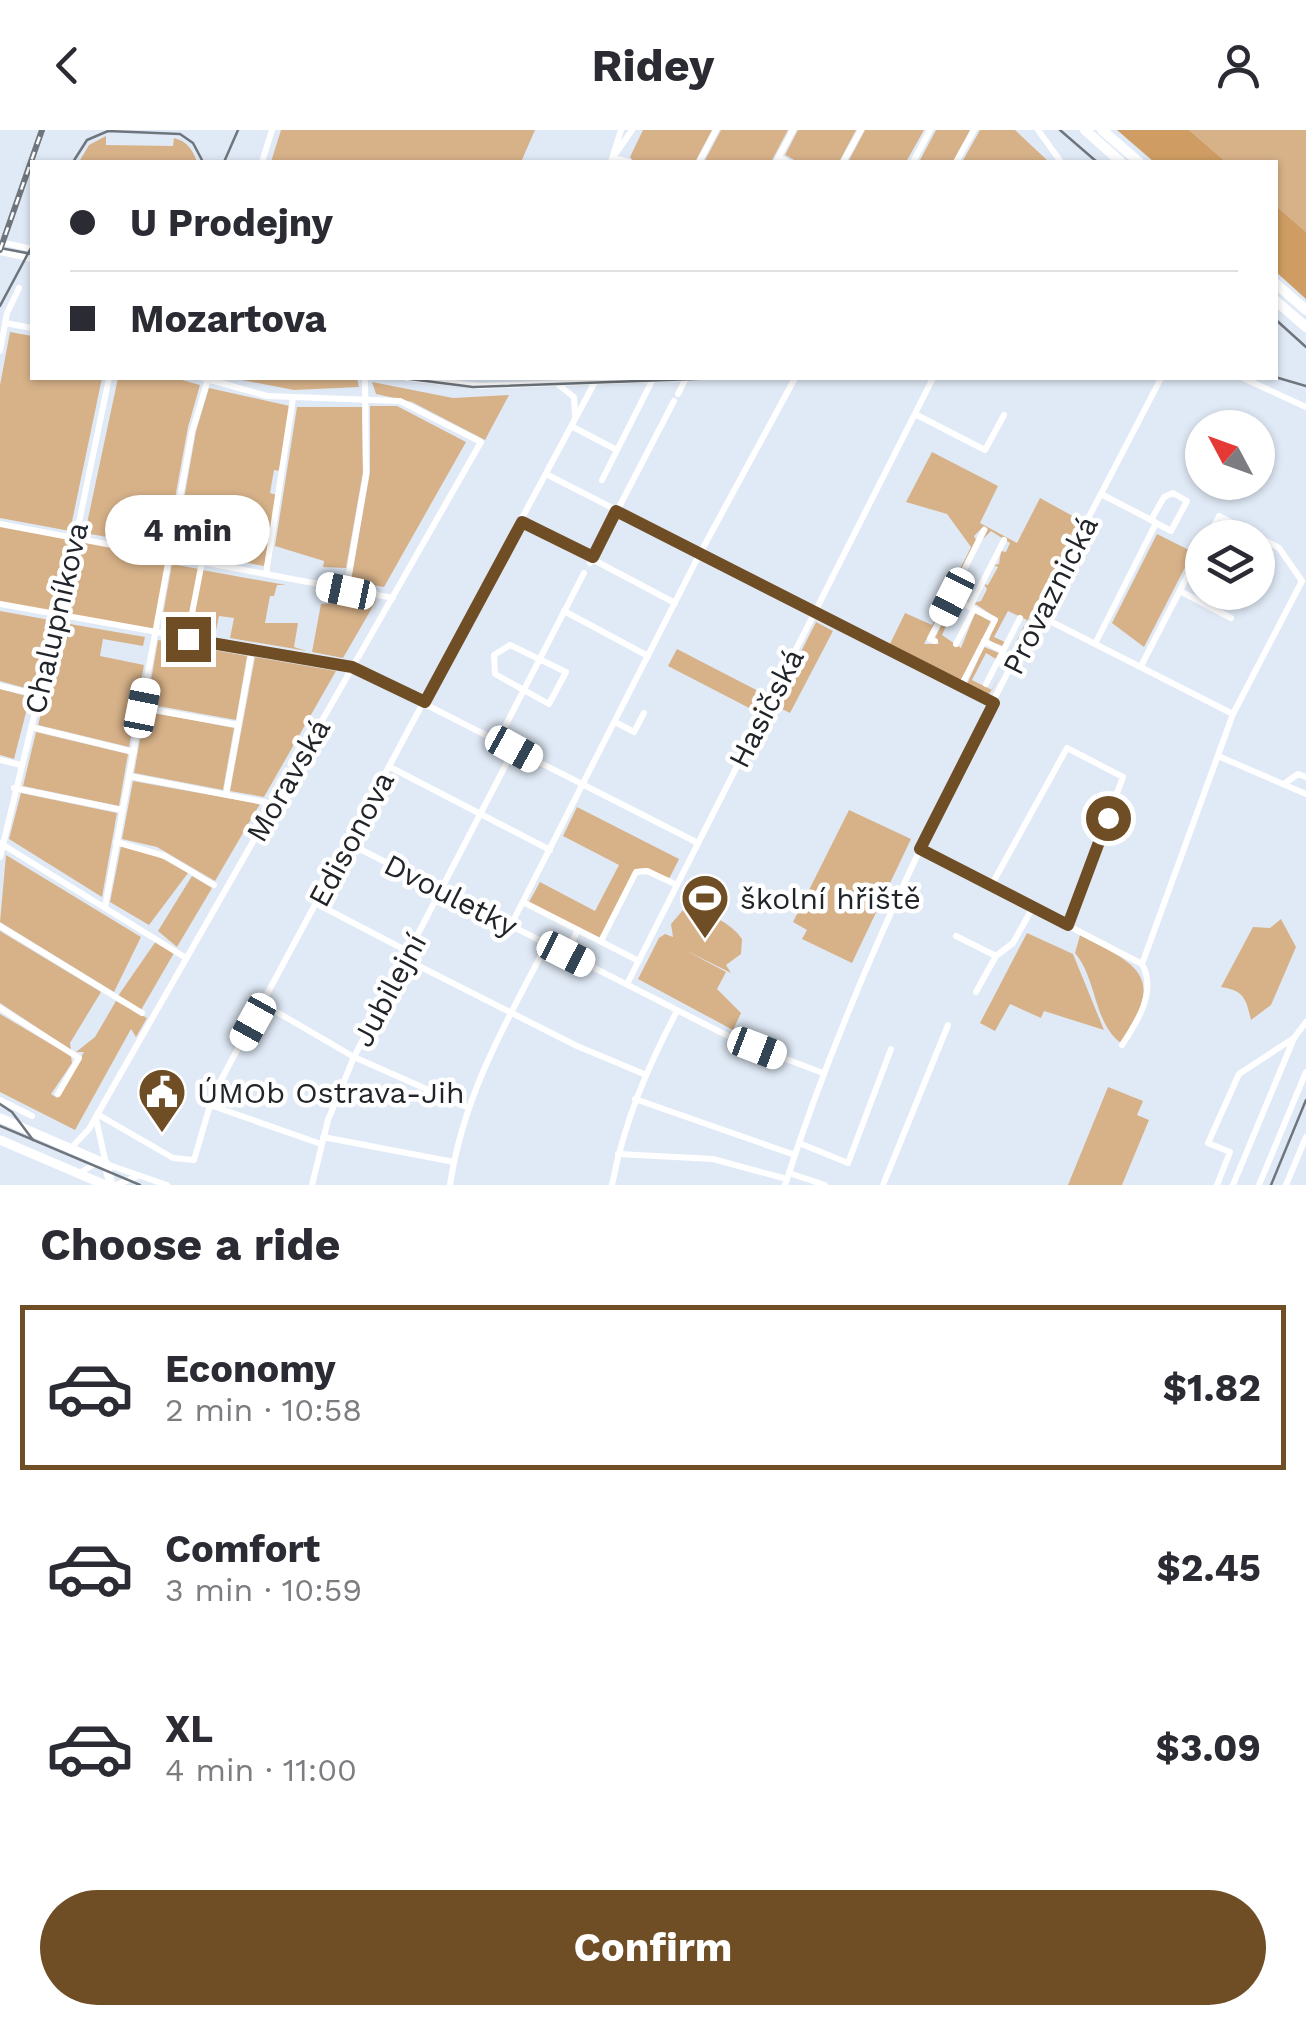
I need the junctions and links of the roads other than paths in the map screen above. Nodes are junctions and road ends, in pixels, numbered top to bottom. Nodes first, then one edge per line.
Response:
1 (272, 130) edge
2 (622, 130) edge
3 (632, 130) edge
4 (716, 130) edge
5 (793, 130) edge
6 (861, 130) edge
7 (930, 130) edge
8 (974, 130) edge
9 (1038, 130) edge
10 (1084, 130) edge
11 (1102, 130) edge
12 (263, 160) edge
13 (612, 160) edge
14 (700, 160) edge
15 (777, 160) edge
16 (844, 160) edge
17 (913, 160) edge
18 (957, 160) edge
19 (1058, 160) edge
20 (1119, 160) edge
21 (1136, 160) edge
22 (0, 242) edge
23 (30, 249) edge
24 (0, 252) edge
25 (30, 259) edge
26 (1278, 286) edge
27 (19, 288) dead end
28 (1278, 303) edge
29 (1306, 310) edge
30 (5, 323) junction
31 (1304, 326) edge
32 (30, 328) edge
33 (0, 351) edge
34 (109, 380) edge
35 (205, 380) edge
36 (214, 380) edge
37 (365, 380) edge
38 (431, 380) edge
39 (586, 380) edge
40 (596, 380) edge
41 (652, 380) edge
42 (684, 380) edge
43 (794, 380) edge
44 (932, 380) edge
45 (1159, 380) edge
46 (1247, 380) edge
47 (516, 381) edge
48 (555, 383) junction
49 (367, 397) junction
50 (293, 398) junction
51 (1306, 407) edge
52 (915, 414) junction
53 (1004, 415) dead end
54 (573, 427) junction
55 (617, 450) junction
56 (548, 475) junction
57 (602, 480) dead end
58 (1101, 494) junction
59 (616, 511) junction
60 (522, 522) junction
61 (1154, 522) junction
62 (0, 524) edge
63 (984, 530) dead end
64 (77, 539) junction
65 (1004, 540) dead end
66 (1275, 546) edge
67 (699, 555) junction
68 (170, 556) junction
69 (591, 560) junction
70 (202, 562) junction
71 (584, 573) dead end
72 (266, 574) junction
73 (1185, 581) edge
74 (346, 591) junction
75 (1180, 591) junction
76 (952, 597) junction
77 (393, 598) junction
78 (675, 602) junction
79 (0, 604) edge
80 (972, 608) junction
81 (564, 612) junction
82 (814, 612) junction
83 (60, 615) junction
84 (1040, 616) junction
85 (1020, 618) dead end
86 (1232, 618) dead end
87 (156, 634) junction
88 (188, 639) junction
89 (935, 641) dead end
90 (984, 641) junction
91 (956, 644) dead end
92 (1094, 644) junction
93 (252, 650) junction
94 (1004, 651) junction
95 (648, 656) junction
96 (541, 657) junction
97 (1141, 666) junction
98 (352, 667) junction
99 (986, 684) dead end
100 (0, 686) edge
101 (961, 686) junction
102 (523, 691) junction
103 (39, 696) junction
104 (425, 702) junction
105 (994, 703) junction
106 (142, 708) junction
107 (644, 713) dead end
108 (1232, 714) junction
109 (615, 722) junction
110 (238, 724) junction
111 (31, 727) junction
112 (498, 740) junction
113 (514, 749) junction
114 (134, 752) junction
115 (1218, 756) junction
116 (0, 760) edge
117 (21, 765) junction
118 (390, 767) junction
119 (129, 776) junction
120 (1306, 777) edge
121 (1283, 784) junction
122 (583, 786) junction
123 (14, 788) junction
124 (226, 794) junction
125 (1306, 794) edge
126 (274, 804) junction
127 (122, 810) junction
128 (482, 814) junction
129 (116, 842) junction
130 (698, 843) junction
131 (1, 844) edge
132 (350, 844) junction
133 (920, 849) junction
134 (550, 850) junction
135 (0, 857) edge
136 (214, 885) dead end
137 (677, 885) junction
138 (991, 886) junction
139 (442, 890) junction
140 (523, 902) junction
141 (317, 904) junction
142 (105, 907) junction
143 (1033, 907) junction
144 (511, 925) junction
145 (1068, 925) junction
146 (0, 926) edge
147 (578, 930) junction
148 (956, 936) dead end
149 (601, 942) junction
150 (547, 944) junction
151 (566, 954) junction
152 (407, 956) junction
153 (996, 956) junction
154 (186, 958) junction
155 (638, 961) junction
156 (1142, 964) junction
157 (627, 984) junction
158 (976, 992) dead end
159 (264, 1004) junction
160 (0, 1008) edge
161 (676, 1011) junction
162 (511, 1012) junction
163 (142, 1013) dead end
164 (1306, 1022) edge
165 (948, 1025) dead end
166 (1294, 1038) junction
167 (1122, 1046) dead end
168 (891, 1049) dead end
169 (354, 1057) junction
170 (1306, 1072) edge
171 (823, 1073) junction
172 (644, 1074) junction
173 (58, 1094) dead end
174 (0, 1100) edge
175 (634, 1100) junction
176 (210, 1105) junction
177 (467, 1107) junction
178 (32, 1116) dead end
179 (96, 1116) junction
180 (0, 1118) edge
181 (1306, 1137) edge
182 (0, 1140) edge
183 (322, 1141) junction
184 (799, 1144) junction
185 (70, 1149) junction
186 (618, 1154) junction
187 (796, 1154) junction
188 (103, 1160) junction
189 (454, 1162) junction
190 (76, 1174) junction
191 (143, 1177) junction
192 (787, 1179) edge
193 (86, 1185) edge
194 (111, 1185) edge
195 (167, 1185) edge
196 (312, 1185) edge
197 (450, 1185) edge
198 (612, 1185) edge
199 (825, 1185) edge
200 (883, 1185) edge
201 (1217, 1185) edge
202 (1233, 1185) edge
203 (1259, 1185) edge
204 (1286, 1185) edge

1 - 12 street
2 - 13 street
3 - 13 street
4 - 14 street
5 - 15 street
6 - 16 street
7 - 17 street
8 - 18 street
9 - 19 street
10 - 20 highway
11 - 21 highway
22 - 23 street
24 - 25 street
26 - 29 highway
27 - 30 street
28 - 31 highway
30 - 32 street
30 - 33 street
34 - 64 street, Chalupníkova
35 - 68 street
36 - 50 street
37 - 49 street
38 - 47 street
39 - 48 street
40 - 54 street, Edisonova
41 - 55 street
42 - 59 street
43 - 67 street
44 - 52 street, Hasičská
45 - 58 street, Provaznická
46 - 51 street
47 - 48 street
48 - 54 street
49 - 50 street
49 - 74 street
49 - 77 street, Moravská
50 - 72 street
52 - 53 street
52 - 82 street, Hasičská
54 - 55 street
54 - 56 street, Edisonova
55 - 57 street
56 - 59 street
56 - 60 street, Edisonova
58 - 61 street
58 - 84 street, Provaznická
59 - 67 street
59 - 69 street
60 - 69 street
60 - 104 street, Edisonova
61 - 61 street
61 - 92 street
62 - 64 street
63 - 76 street
64 - 68 street
64 - 83 street, Chalupníkova
65 - 80 street, Provaznická
66 - 108 street
67 - 78 street
67 - 82 street
68 - 70 street
68 - 87 street
69 - 78 street
70 - 72 street
70 - 88 street
71 - 81 street
72 - 74 street
73 - 75 street
74 - 77 street
75 - 86 street
75 - 97 street
76 - 80 street
76 - 89 street
77 - 98 street, Moravská
78 - 95 street
79 - 83 street
80 - 90 street, Provaznická
80 - 91 street, Provaznická
81 - 95 street
81 - 96 street
82 - 101 street
82 - 130 street, Hasičská
83 - 87 street
83 - 103 street, Chalupníkova
84 - 92 street
84 - 105 street, Provaznická
85 - 94 street
87 - 88 street
87 - 106 street
88 - 93 street
90 - 94 street
90 - 101 street, Provaznická
92 - 97 street
93 - 98 street
93 - 110 street
94 - 99 street
95 - 109 street
96 - 102 street
96 - 102 street
96 - 102 street
97 - 108 street
98 - 104 street
98 - 126 street, Moravská
100 - 103 street
101 - 105 street
102 - 112 street
103 - 111 street, Chalupníkova
104 - 112 street
104 - 118 street, Edisonova
105 - 133 street, Provaznická
106 - 110 street
106 - 114 street
107 - 109 street
108 - 115 street
109 - 122 street
110 - 124 street
111 - 114 street
111 - 117 street, Chalupníkova
112 - 113 street
113 - 122 street
113 - 128 street, Jubilejní
114 - 119 street
115 - 121 street
115 - 156 street
116 - 117 street
117 - 123 street, Chalupníkova
118 - 128 street
118 - 132 street, Edisonova
119 - 124 street
119 - 127 street
120 - 121 street
121 - 125 street
122 - 130 street
122 - 134 street
123 - 127 street
123 - 131 street, Chalupníkova
124 - 126 street
126 - 154 street, Moravská
127 - 129 street
128 - 134 street
128 - 139 street, Jubilejní
129 - 136 street
129 - 142 street
130 - 137 street, Hasičská
131 - 135 street, Chalupníkova
131 - 142 street
132 - 139 street, Dvouletky
132 - 141 street, Edisonova
133 - 138 street
133 - 171 street, Provaznická
134 - 140 street
137 - 149 street
137 - 155 street, Hasičská
138 - 143 street
138 - 145 street
139 - 144 street, Dvouletky
139 - 152 street, Jubilejní
140 - 144 street
140 - 147 street
141 - 152 street
141 - 159 street, Edisonova
142 - 154 street
143 - 145 street
143 - 153 street
144 - 150 street, Dvouletky
145 - 156 street
146 - 163 street
147 - 149 street
147 - 151 street
148 - 153 street
149 - 155 street
150 - 151 street, Dvouletky
150 - 162 street
151 - 157 street, Dvouletky
152 - 162 street
152 - 169 street, Jubilejní
153 - 158 street
154 - 179 street, Moravská
155 - 157 street, Hasičská
156 - 167 street
157 - 161 street, Dvouletky
159 - 169 street
159 - 176 street, Edisonova
160 - 173 street
161 - 171 street, Dvouletky
161 - 172 street
162 - 172 street
162 - 177 street
164 - 166 street
165 - 200 street
166 - 201 street
166 - 202 street
168 - 184 street
169 - 177 street
169 - 183 street, Jubilejní
170 - 203 street
171 - 184 street, Provaznická
172 - 175 street
174 - 178 street
175 - 186 street
175 - 187 street
176 - 179 street, Edisonova
176 - 183 street
177 - 189 street
179 - 185 street, Moravská
179 - 188 street
180 - 185 main road
181 - 204 street
182 - 190 main road
183 - 189 street
183 - 196 street, Jubilejní
184 - 187 street, Provaznická
185 - 188 main road
186 - 192 street
186 - 198 street
187 - 192 street, Provaznická
188 - 190 street
188 - 191 street
188 - 194 main road
189 - 197 street
190 - 193 main road
190 - 194 main road
191 - 194 street
191 - 195 street
192 - 199 street

